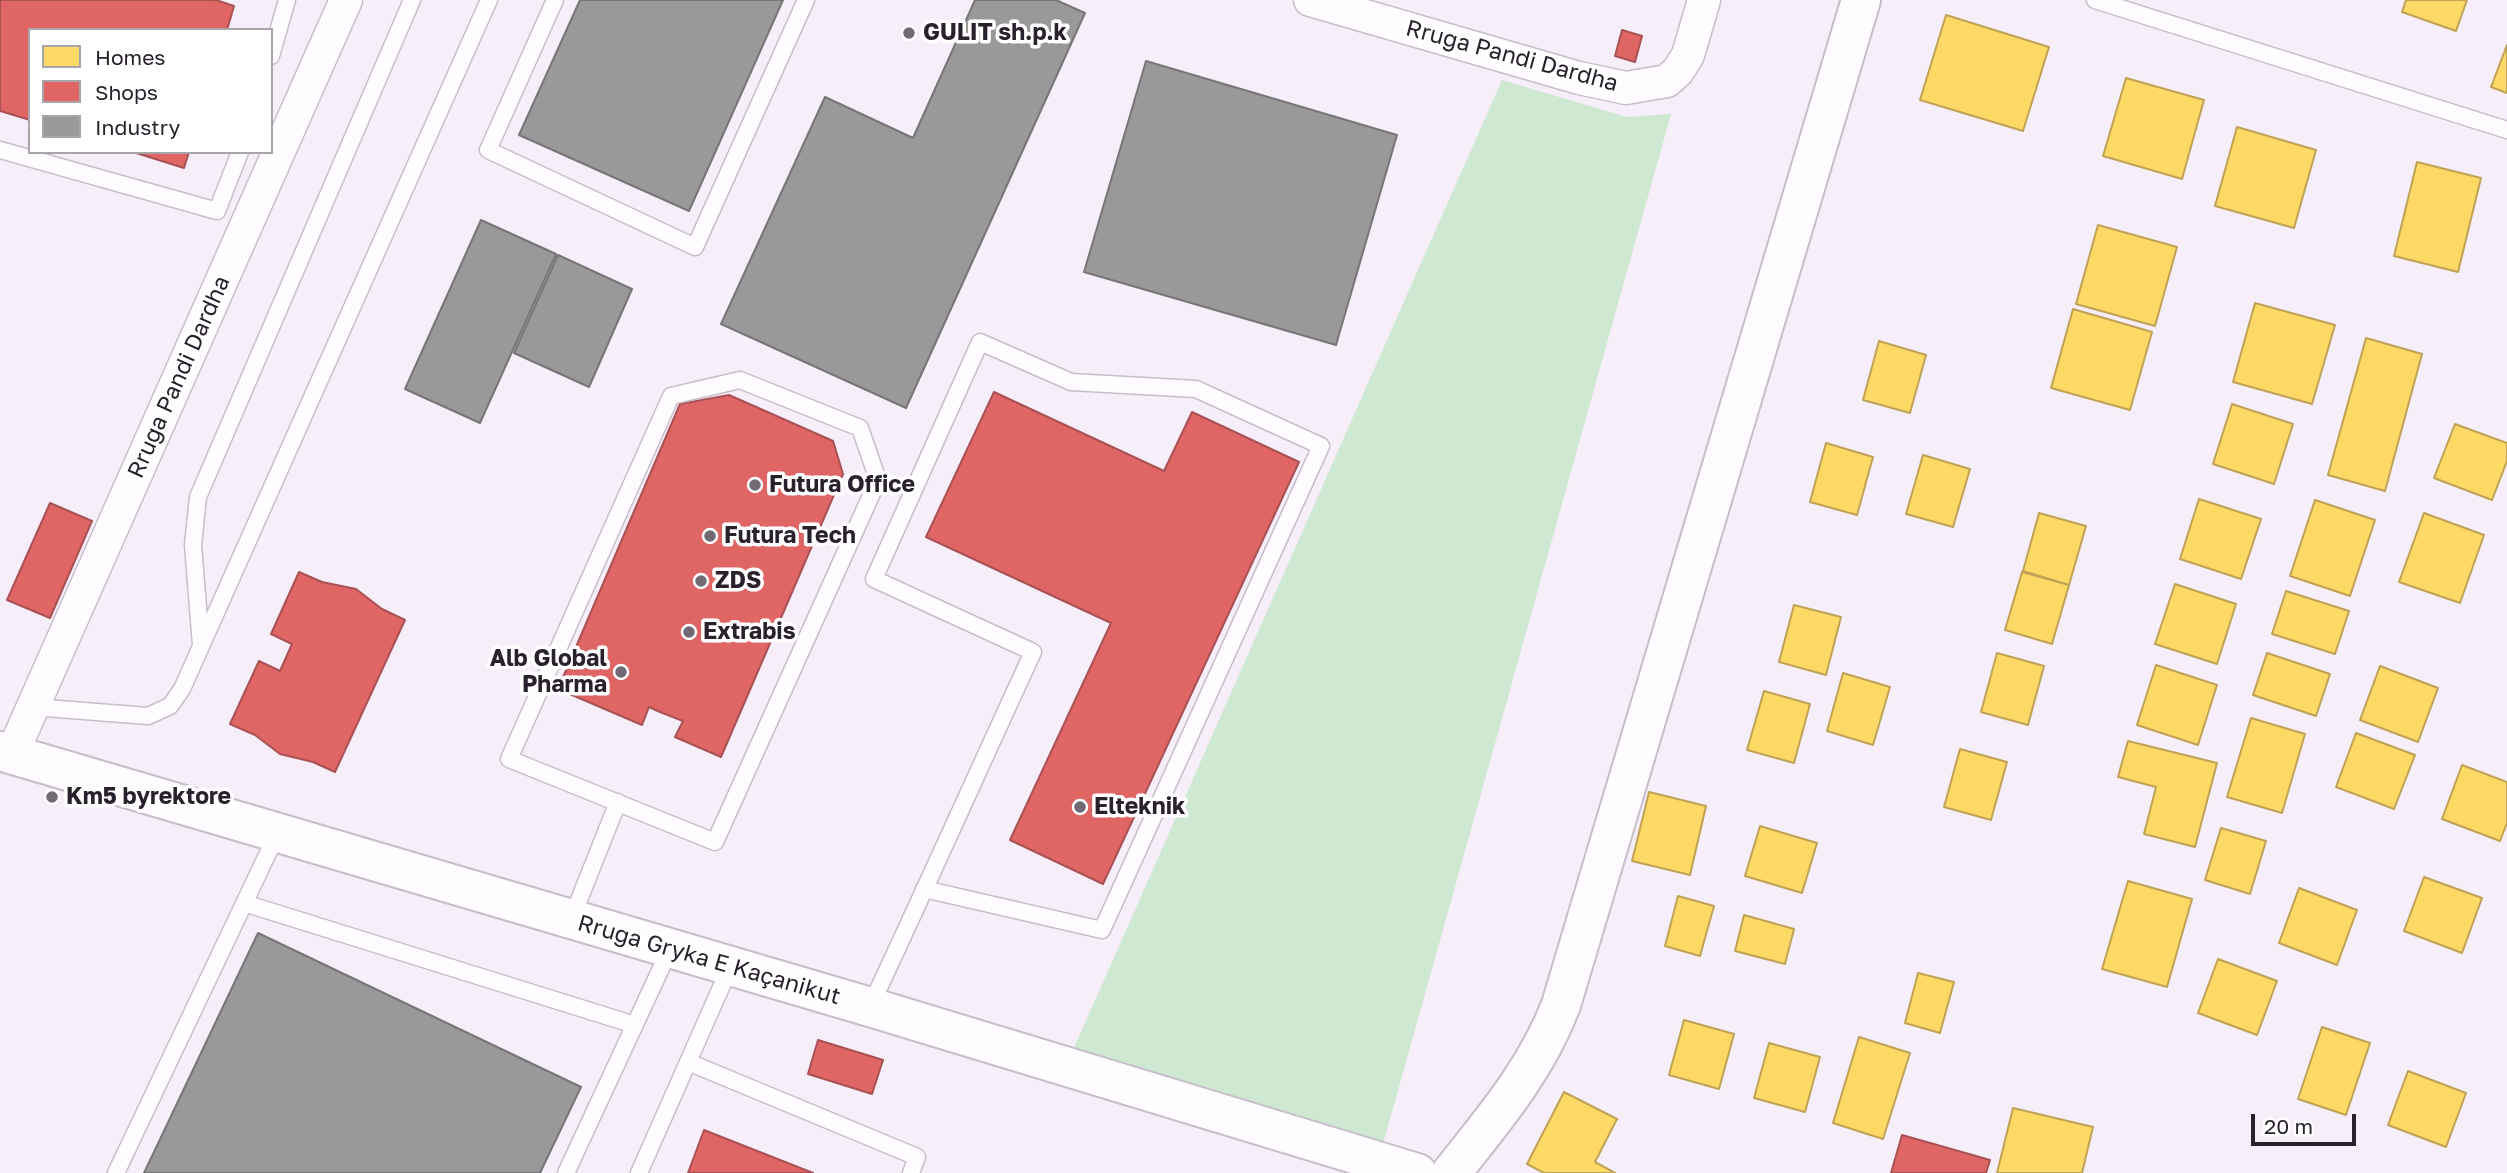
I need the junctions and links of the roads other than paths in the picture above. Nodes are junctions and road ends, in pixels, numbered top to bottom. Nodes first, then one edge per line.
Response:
1 (287, 0) edge
2 (346, 0) edge
3 (412, 0) edge
4 (489, 0) edge
5 (555, 0) edge
6 (806, 0) edge
7 (1310, 0) edge
8 (1704, 0) edge
9 (1861, 0) edge
10 (2095, 0) edge
11 (273, 50) edge
12 (2507, 130) edge
13 (0, 150) edge
14 (239, 154) edge
15 (201, 648) junction
16 (33, 707) junction
17 (6, 752) edge
18 (618, 803) junction
19 (278, 831) junction
20 (924, 889) junction
21 (244, 903) junction
22 (570, 920) junction
23 (670, 949) junction
24 (730, 967) junction
25 (870, 1007) junction
26 (635, 1025) junction
27 (688, 1062) junction
28 (1376, 1167) edge
29 (116, 1173) edge
30 (566, 1173) edge
31 (639, 1173) edge
32 (911, 1173) edge
33 (1417, 1173) edge
34 (1451, 1173) edge

1 - 11 lane
2 - 16 street, Rruga Pandi Dardha
3 - 15 lane
4 - 15 lane
5 - 6 lane
7 - 8 street, Rruga Pandi Dardha
9 - 34 street
10 - 12 lane
13 - 14 lane
15 - 16 lane
16 - 17 street, Rruga Pandi Dardha
17 - 19 street, Rruga Gryka E Kaçanikut
18 - 18 lane
18 - 22 lane
19 - 21 lane
19 - 22 street, Rruga Gryka E Kaçanikut
20 - 20 lane
20 - 25 lane
21 - 26 lane
21 - 29 lane
22 - 23 street, Rruga Gryka E Kaçanikut
23 - 24 street, Rruga Gryka E Kaçanikut
23 - 26 lane
24 - 25 street, Rruga Gryka E Kaçanikut
24 - 27 lane
25 - 28 street, Rruga Gryka E Kaçanikut
26 - 30 lane
27 - 31 lane
27 - 32 lane
28 - 33 street, Rruga Gryka E Kaçanikut

